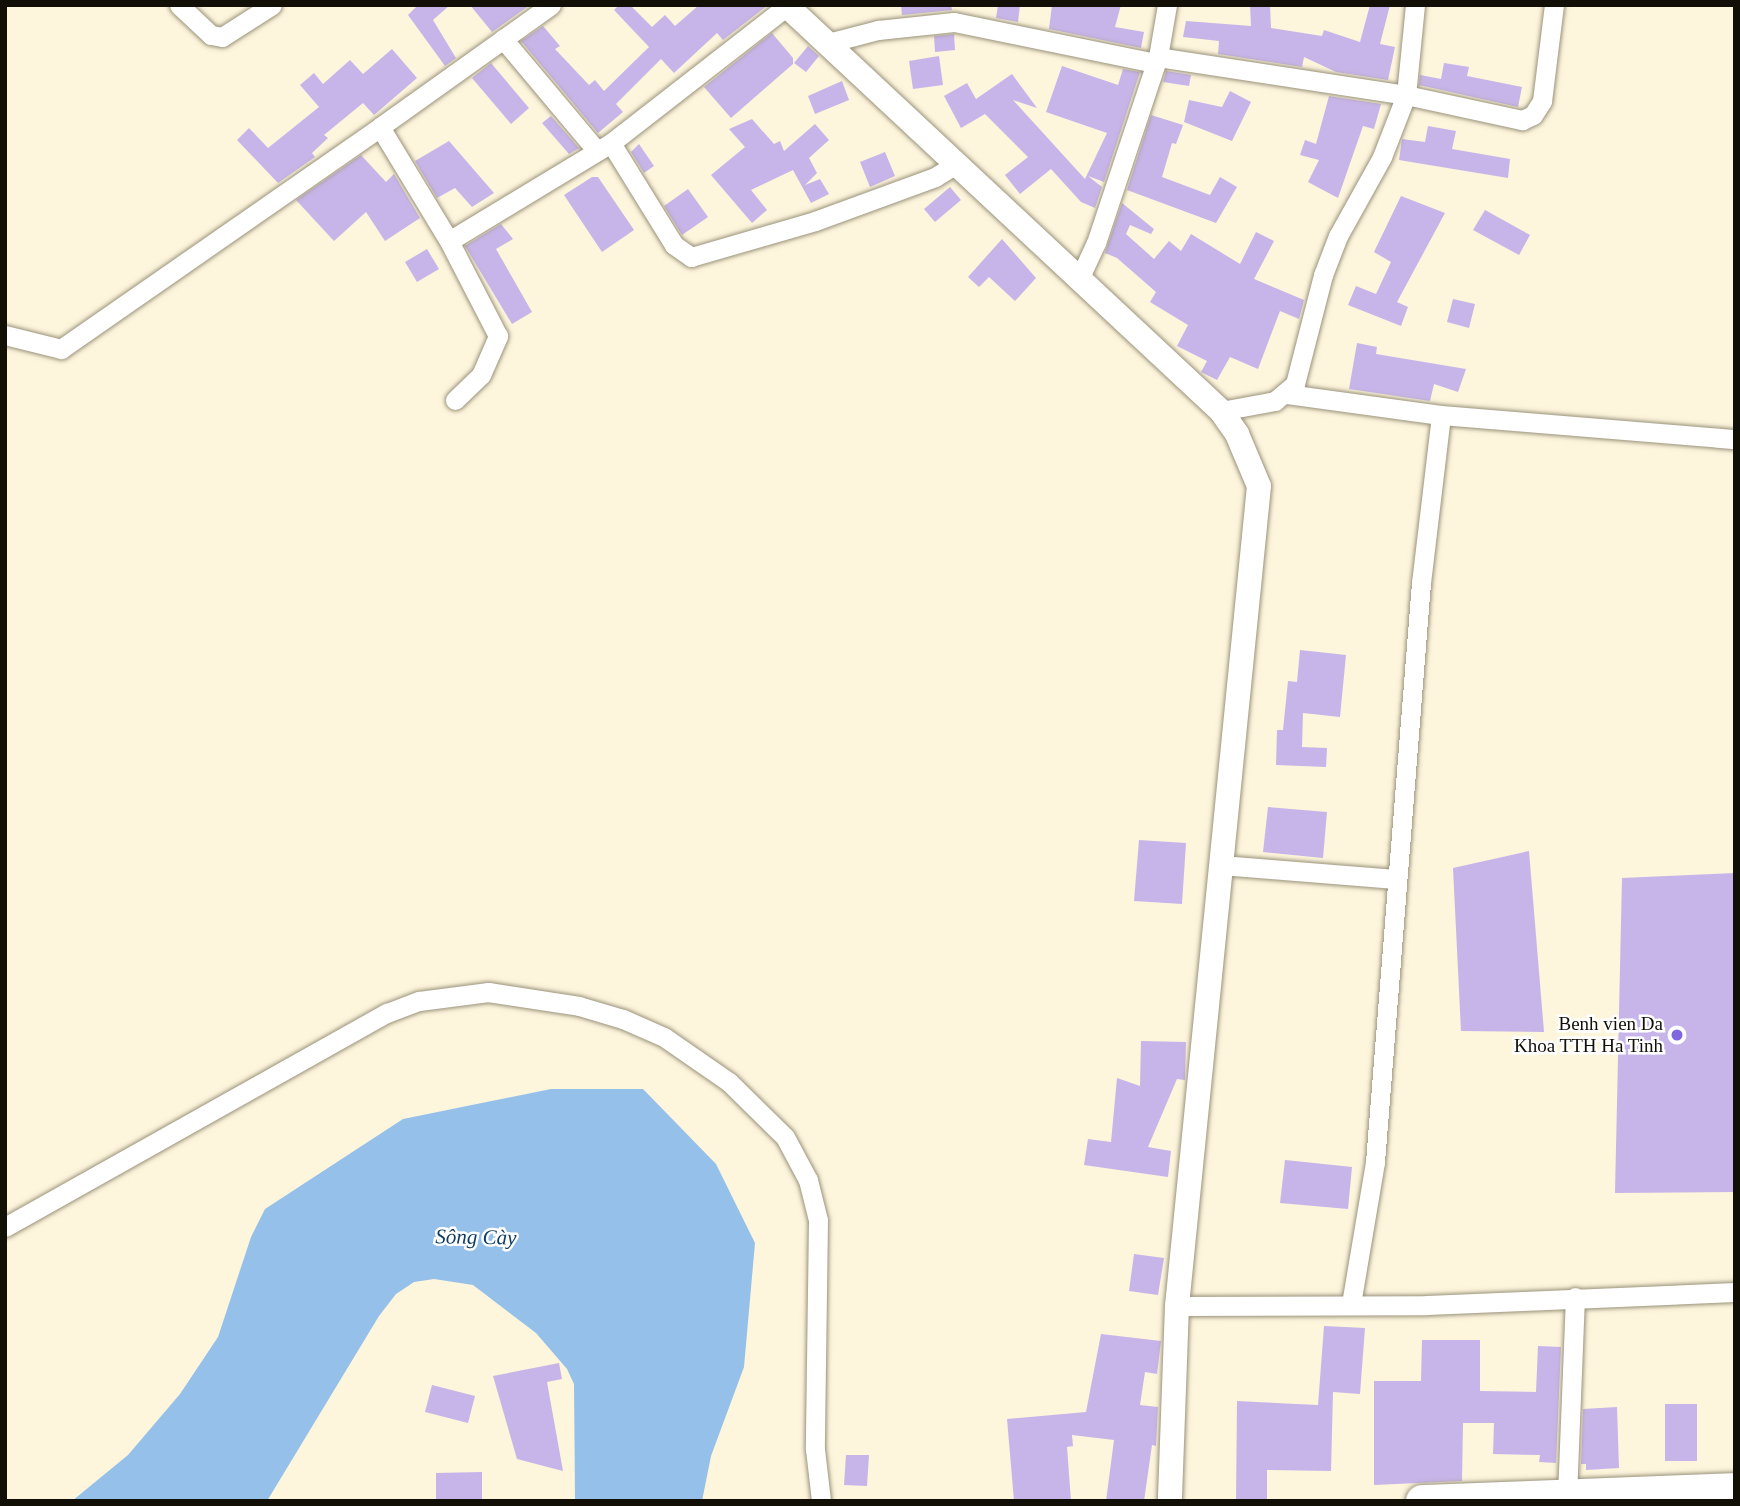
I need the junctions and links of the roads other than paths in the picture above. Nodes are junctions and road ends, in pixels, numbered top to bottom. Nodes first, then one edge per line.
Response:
1 (179, 5) edge
2 (272, 5) edge
3 (551, 5) edge
4 (1167, 5) edge
5 (1415, 5) edge
6 (1553, 5) edge
7 (786, 6) edge
8 (955, 14) edge
9 (503, 39) junction
10 (828, 43) junction
11 (1157, 60) junction
12 (1406, 95) junction
13 (380, 127) junction
14 (604, 147) junction
15 (957, 163) junction
16 (449, 241) junction
17 (1080, 276) junction
18 (5, 335) edge
19 (1287, 394) junction
20 (455, 400) dead end
21 (1221, 411) junction
22 (1441, 415) junction
23 (1735, 439) edge
24 (1221, 865) junction
25 (1395, 879) junction
26 (5, 1227) edge
27 (1735, 1292) edge
28 (1575, 1297) junction
29 (1351, 1304) junction
30 (1177, 1306) junction
31 (1735, 1489) edge
32 (1567, 1496) junction
33 (821, 1501) edge
34 (1170, 1501) edge
35 (1422, 1501) edge

1 - 2 street
3 - 9 street
4 - 11 street
5 - 12 street
6 - 12 street
7 - 10 street
7 - 14 street
8 - 10 street
8 - 11 street
9 - 13 street
9 - 14 street
10 - 15 street
11 - 12 street
11 - 17 street
12 - 19 street
13 - 16 street
13 - 18 street
14 - 15 street
14 - 16 street
15 - 17 street
16 - 20 street
17 - 21 street
19 - 21 street
19 - 22 street
21 - 24 street
22 - 23 street
22 - 25 street
24 - 25 street
24 - 30 street
25 - 29 street
26 - 33 street
27 - 28 street
28 - 29 street
28 - 32 street
29 - 30 street
30 - 34 street
31 - 32 main road
32 - 35 main road

